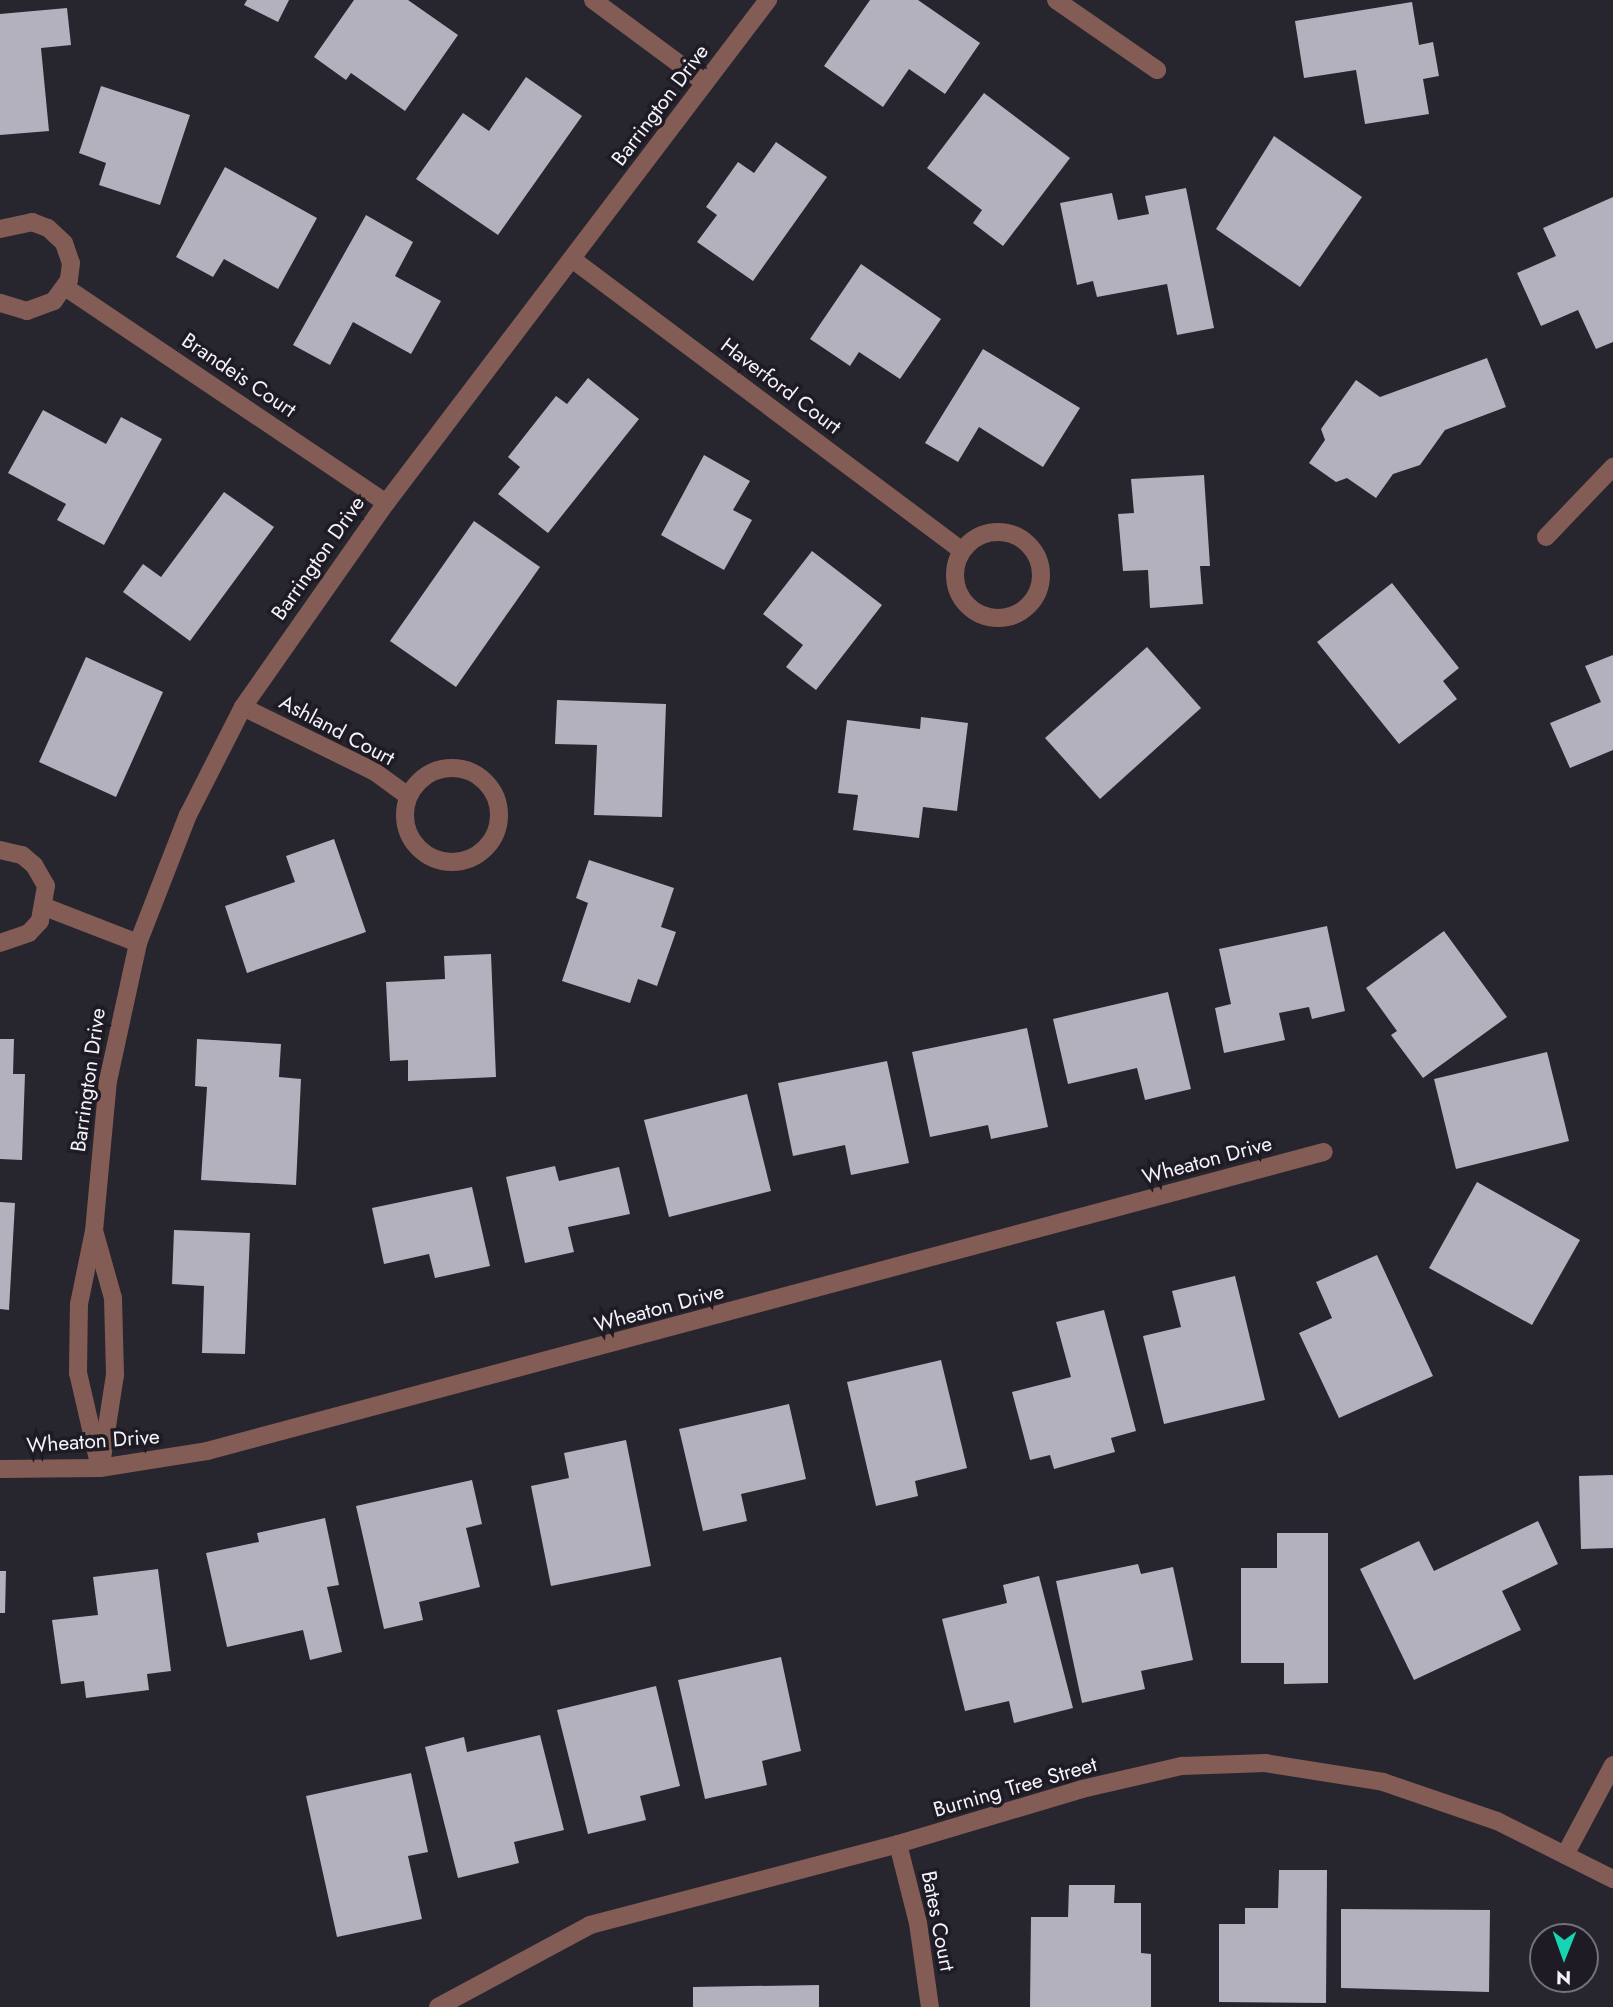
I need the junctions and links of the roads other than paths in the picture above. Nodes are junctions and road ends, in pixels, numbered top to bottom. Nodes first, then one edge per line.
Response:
1 (593, 0) edge
2 (768, 0) edge
3 (1056, 0) edge
4 (1157, 70) dead end
5 (705, 83) junction
6 (0, 229) edge
7 (572, 260) junction
8 (65, 287) junction
9 (0, 303) edge
10 (1613, 467) edge
11 (386, 503) junction
12 (1546, 537) dead end
13 (961, 550) junction
14 (243, 707) junction
15 (408, 796) junction
16 (0, 849) edge
17 (45, 907) junction
18 (0, 943) edge
19 (138, 943) junction
20 (1324, 1152) dead end
21 (94, 1231) junction
22 (100, 1468) junction
23 (0, 1469) edge
24 (1613, 1765) edge
25 (898, 1844) junction
26 (1565, 1855) junction
27 (1613, 1879) edge
28 (438, 2007) edge
29 (930, 2007) edge

1 - 5 street
2 - 5 street, Barrington Drive
3 - 4 street
5 - 7 street, Barrington Drive
6 - 8 street
7 - 11 street, Barrington Drive
7 - 13 street, Haverford Court
8 - 9 street
8 - 11 street, Brandeis Court
10 - 12 street
11 - 14 street, Barrington Drive
13 - 13 street
14 - 15 street, Ashland Court
14 - 19 street, Barrington Drive
15 - 15 street, Ashland Court
16 - 17 street
17 - 18 street
17 - 19 street
19 - 21 street, Barrington Drive
20 - 22 street, Wheaton Drive
21 - 22 street, Barrington Drive
21 - 22 street, Barrington Drive
22 - 23 street, Wheaton Drive
24 - 26 street
25 - 26 street, Burning Tree Street
25 - 28 street, Burning Tree Street
25 - 29 street, Bates Court
26 - 27 street, Burning Tree Street

